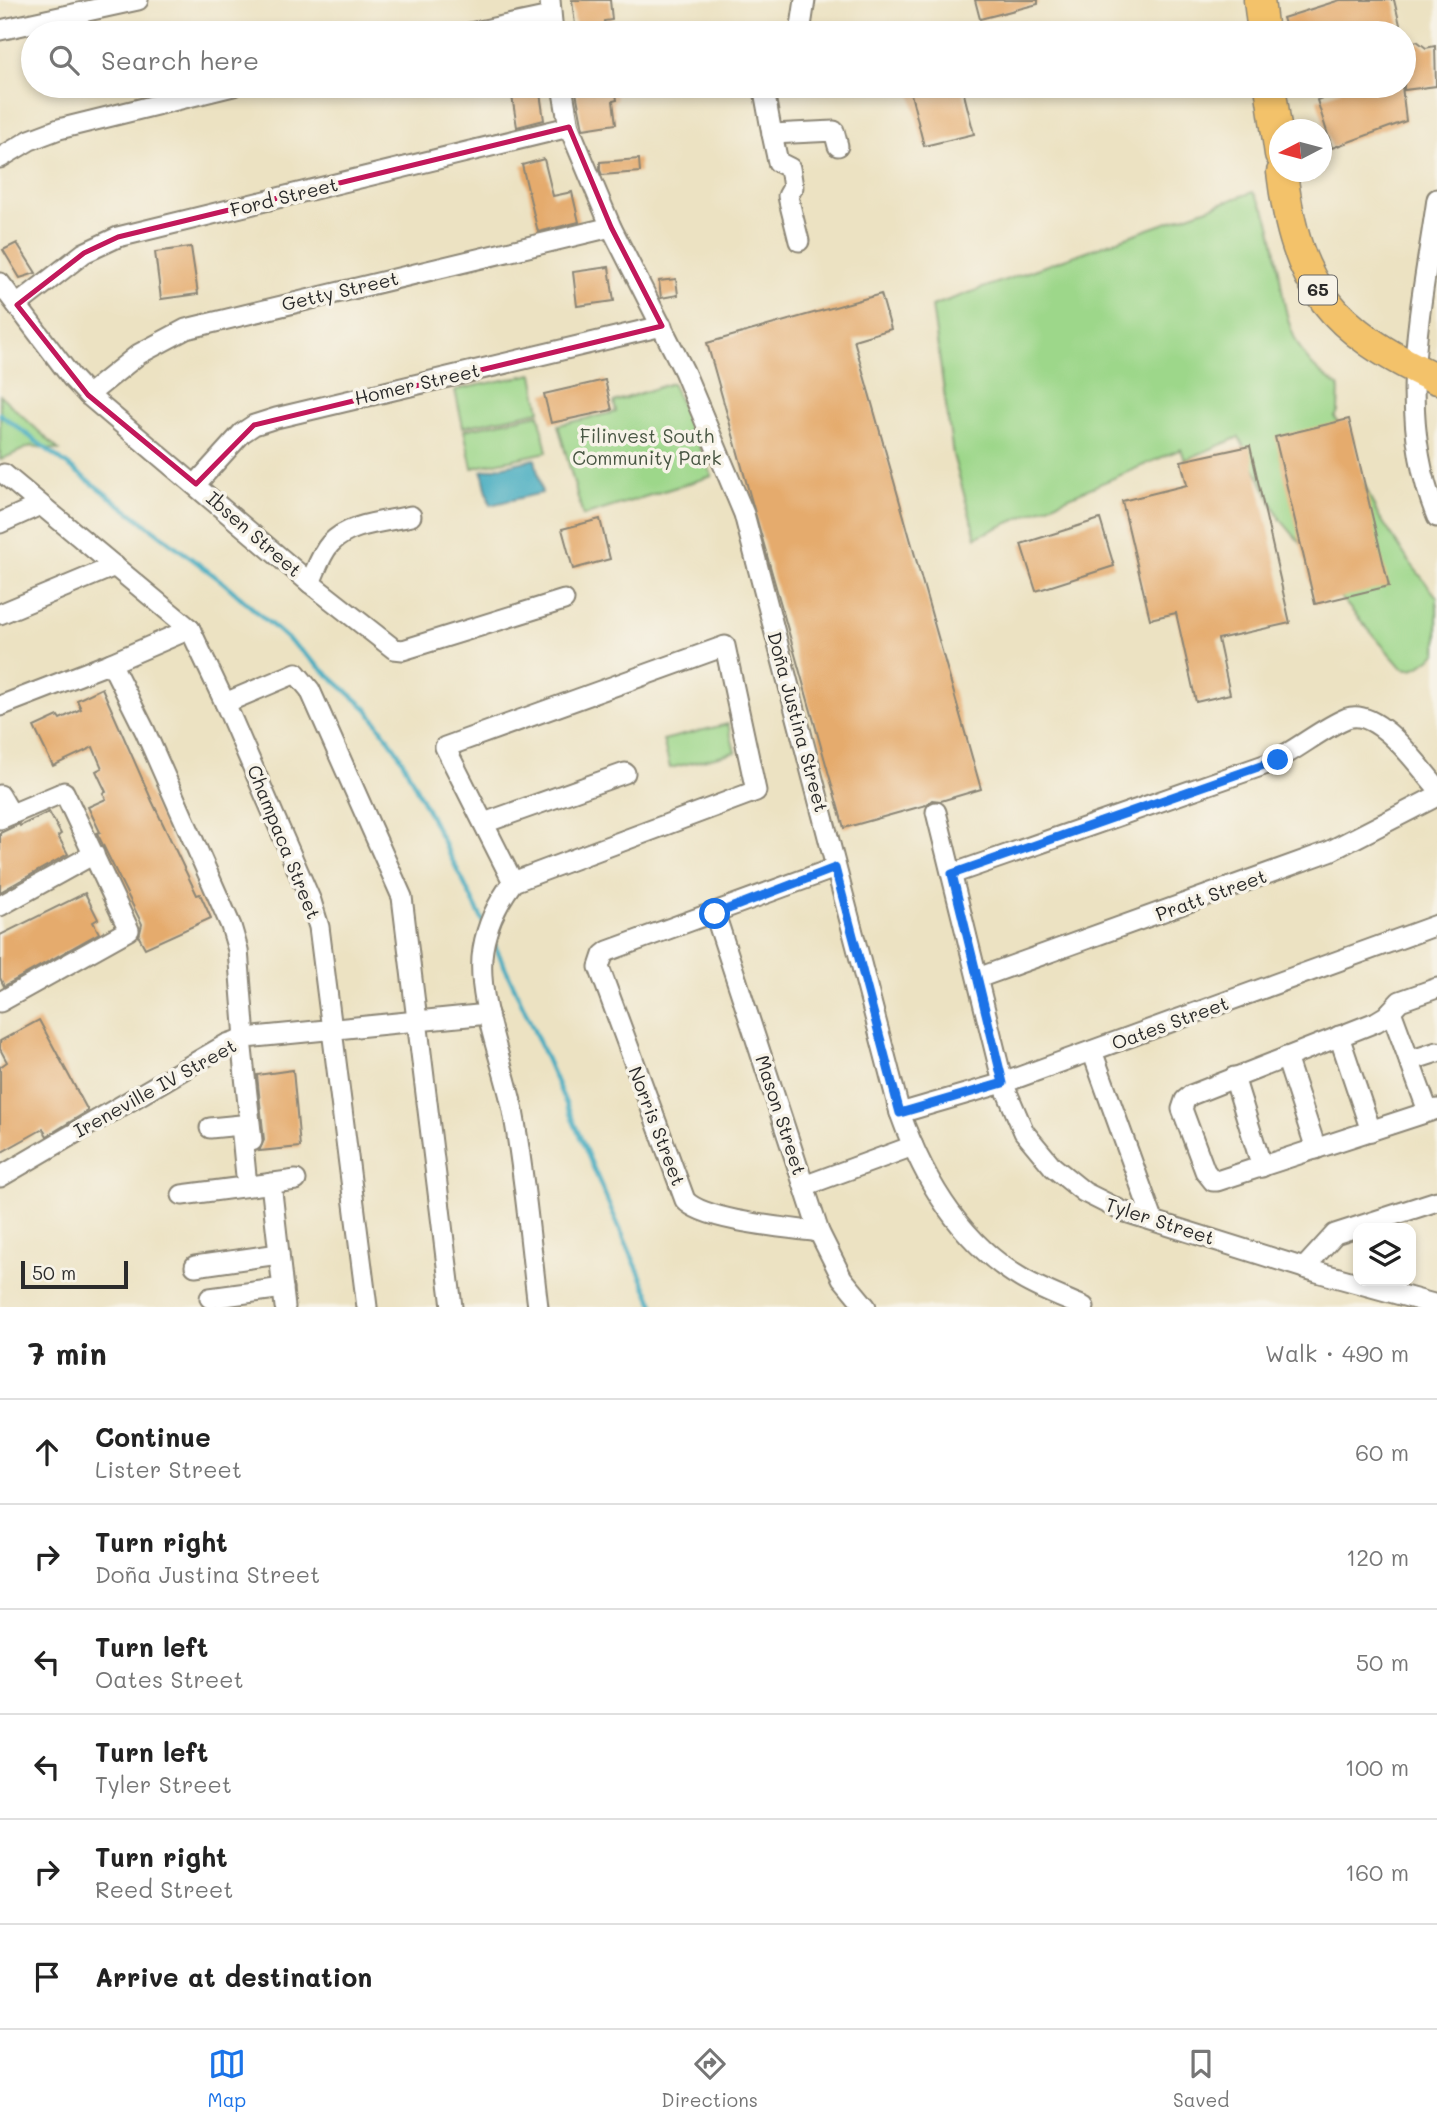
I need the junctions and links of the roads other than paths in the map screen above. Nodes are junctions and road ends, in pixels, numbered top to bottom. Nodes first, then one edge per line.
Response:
1 (138, 0) edge
2 (805, 0) edge
3 (1259, 0) edge
4 (551, 16) edge
5 (41, 21) edge
6 (527, 21) edge
7 (802, 21) edge
8 (1262, 21) edge
9 (21, 25) edge
10 (0, 30) edge
11 (184, 98) edge
12 (564, 98) edge
13 (765, 98) edge
14 (1272, 98) edge
15 (1274, 119) edge
16 (569, 127) junction
17 (772, 134) junction
18 (838, 146) dead end
19 (0, 158) edge
20 (1283, 182) edge
21 (1437, 199) edge
22 (611, 227) junction
23 (799, 241) dead end
24 (0, 283) edge
25 (17, 305) junction
26 (662, 326) junction
27 (1426, 374) edge
28 (88, 395) junction
29 (4, 474) dead end
30 (196, 484) junction
31 (40, 505) junction
32 (411, 516) dead end
33 (1437, 517) edge
34 (0, 523) edge
35 (115, 566) junction
36 (310, 583) junction
37 (564, 600) dead end
38 (0, 614) edge
39 (190, 629) junction
40 (111, 663) junction
41 (225, 703) junction
42 (0, 706) edge
43 (625, 773) dead end
44 (1437, 786) edge
45 (0, 795) edge
46 (1437, 796) edge
47 (936, 812) dead end
48 (6, 816) edge
49 (484, 823) junction
50 (94, 854) junction
51 (835, 868) junction
52 (952, 874) junction
53 (513, 882) junction
54 (0, 906) edge
55 (715, 914) junction
56 (1437, 925) edge
57 (978, 978) junction
58 (1437, 988) edge
59 (0, 1002) edge
60 (1391, 1010) junction
61 (488, 1014) junction
62 (417, 1021) junction
63 (332, 1030) junction
64 (1339, 1036) junction
65 (243, 1039) junction
66 (1092, 1051) junction
67 (1437, 1052) edge
68 (1286, 1057) junction
69 (1409, 1062) junction
70 (1234, 1077) junction
71 (1003, 1083) junction
72 (1432, 1110) edge
73 (900, 1113) junction
74 (210, 1128) dead end
75 (1371, 1131) junction
76 (252, 1142) dead end
77 (913, 1146) junction
78 (1316, 1149) junction
79 (1262, 1167) junction
80 (0, 1177) edge
81 (296, 1180) dead end
82 (271, 1184) junction
83 (247, 1186) junction
84 (804, 1186) junction
85 (182, 1195) dead end
86 (1437, 1201) edge
87 (1153, 1220) junction
88 (819, 1232) junction
89 (279, 1254) junction
90 (1304, 1268) junction
91 (284, 1298) edge
92 (211, 1303) edge
93 (540, 1305) edge
94 (1437, 1305) edge
95 (367, 1307) edge
96 (452, 1307) edge
97 (866, 1307) edge
98 (1084, 1307) edge

1 - 5 street
2 - 7 street
3 - 8 highway
4 - 6 street
9 - 10 street
11 - 19 street
12 - 16 street, Doña Justina Street
13 - 17 street
14 - 15 highway
16 - 22 street, Doña Justina Street
16 - 25 street, Ford Street
17 - 18 street
17 - 23 street
20 - 27 highway, 65
21 - 27 street
22 - 26 street, Doña Justina Street
22 - 28 street, Getty Street
24 - 25 street, Ibsen Street
25 - 28 street, Ibsen Street
26 - 30 street, Homer Street
26 - 51 street, Doña Justina Street
27 - 33 street
28 - 30 street, Ibsen Street
29 - 31 street, Champaca Street
30 - 36 street, Ibsen Street
31 - 34 street
31 - 35 street, Champaca Street
32 - 36 street
35 - 38 street
35 - 39 street, Champaca Street
36 - 37 street, Ibsen Street
39 - 40 street
39 - 41 street, Champaca Street
40 - 42 street
40 - 65 street
41 - 62 street
41 - 63 street, Champaca Street
43 - 49 street
44 - 52 street
45 - 48 street
46 - 57 street, Pratt Street
47 - 52 street, Tyler Street
48 - 50 street
49 - 53 street
49 - 53 street
50 - 54 street
50 - 59 street
51 - 55 street
51 - 73 street, Doña Justina Street
52 - 57 street, Tyler Street
53 - 61 street
55 - 84 street, Mason Street
55 - 88 street, Norris Street
56 - 66 street, Oates Street
57 - 71 street, Tyler Street
58 - 60 street
60 - 64 street
60 - 69 street
61 - 62 street, Ireneville IV Street
61 - 93 street
62 - 63 street, Ireneville IV Street
62 - 96 street
63 - 65 street, Ireneville IV Street
63 - 95 street, Champaca Street
64 - 68 street
64 - 75 street
65 - 76 street
65 - 80 street, Ireneville IV Street
66 - 71 street, Oates Street
66 - 87 street
67 - 69 street
68 - 70 street
68 - 78 street
69 - 72 street
70 - 79 street
70 - 79 street
71 - 73 street, Oates Street
71 - 87 street, Tyler Street
72 - 75 street
73 - 77 street, Doña Justina Street
74 - 83 street
75 - 78 street
77 - 84 street
77 - 98 street, Doña Justina Street
78 - 79 street
81 - 82 street
82 - 83 street
82 - 89 street
83 - 85 street
84 - 88 street, Mason Street
86 - 90 street
87 - 90 street, Tyler Street
88 - 97 street, Mason Street
89 - 91 street
89 - 92 street
90 - 94 street, Tyler Street
91 - 92 street

